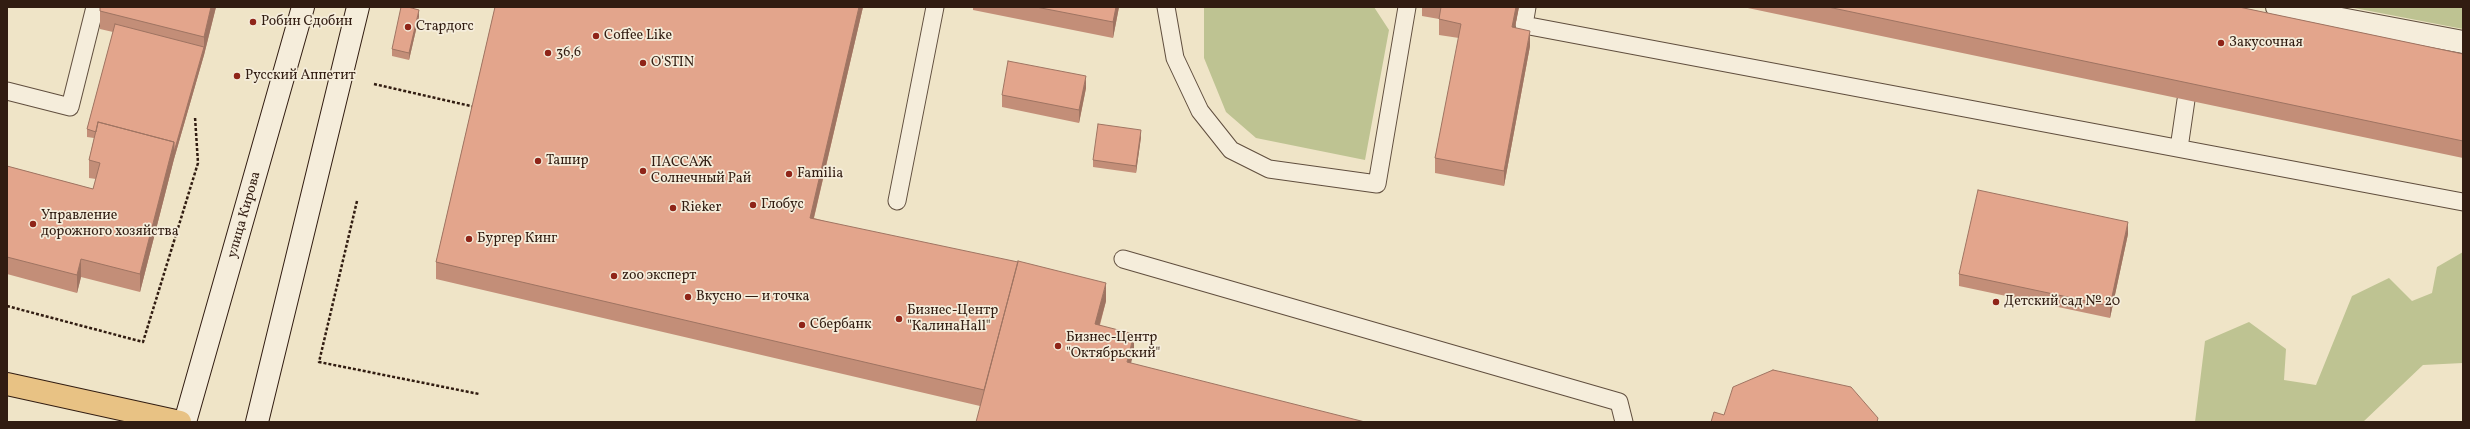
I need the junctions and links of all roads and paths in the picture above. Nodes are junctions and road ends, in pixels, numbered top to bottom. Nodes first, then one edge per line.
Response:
1 (94, 7) edge
2 (303, 7) edge
3 (358, 7) edge
4 (935, 7) edge
5 (1166, 7) edge
6 (1407, 7) edge
7 (1527, 7) edge
8 (2277, 7) edge
9 (2463, 42) edge
10 (374, 84) dead end
11 (7, 91) edge
12 (2186, 100) edge
13 (476, 107) edge
14 (195, 116) dead end
15 (2179, 148) junction
16 (357, 200) dead end
17 (897, 200) dead end
18 (2463, 202) edge
19 (1123, 258) dead end
20 (7, 306) edge
21 (7, 384) edge
22 (479, 394) dead end
23 (180, 422) edge
24 (185, 422) edge
25 (258, 422) edge
26 (1624, 422) edge

1 - 11 lane
2 - 24 main road, улица Кирова
3 - 25 main road
4 - 17 lane
5 - 6 lane
7 - 15 lane
8 - 9 main road
10 - 13 path
12 - 15 lane
14 - 20 path
15 - 18 lane
16 - 22 path
19 - 26 lane
21 - 23 main road

